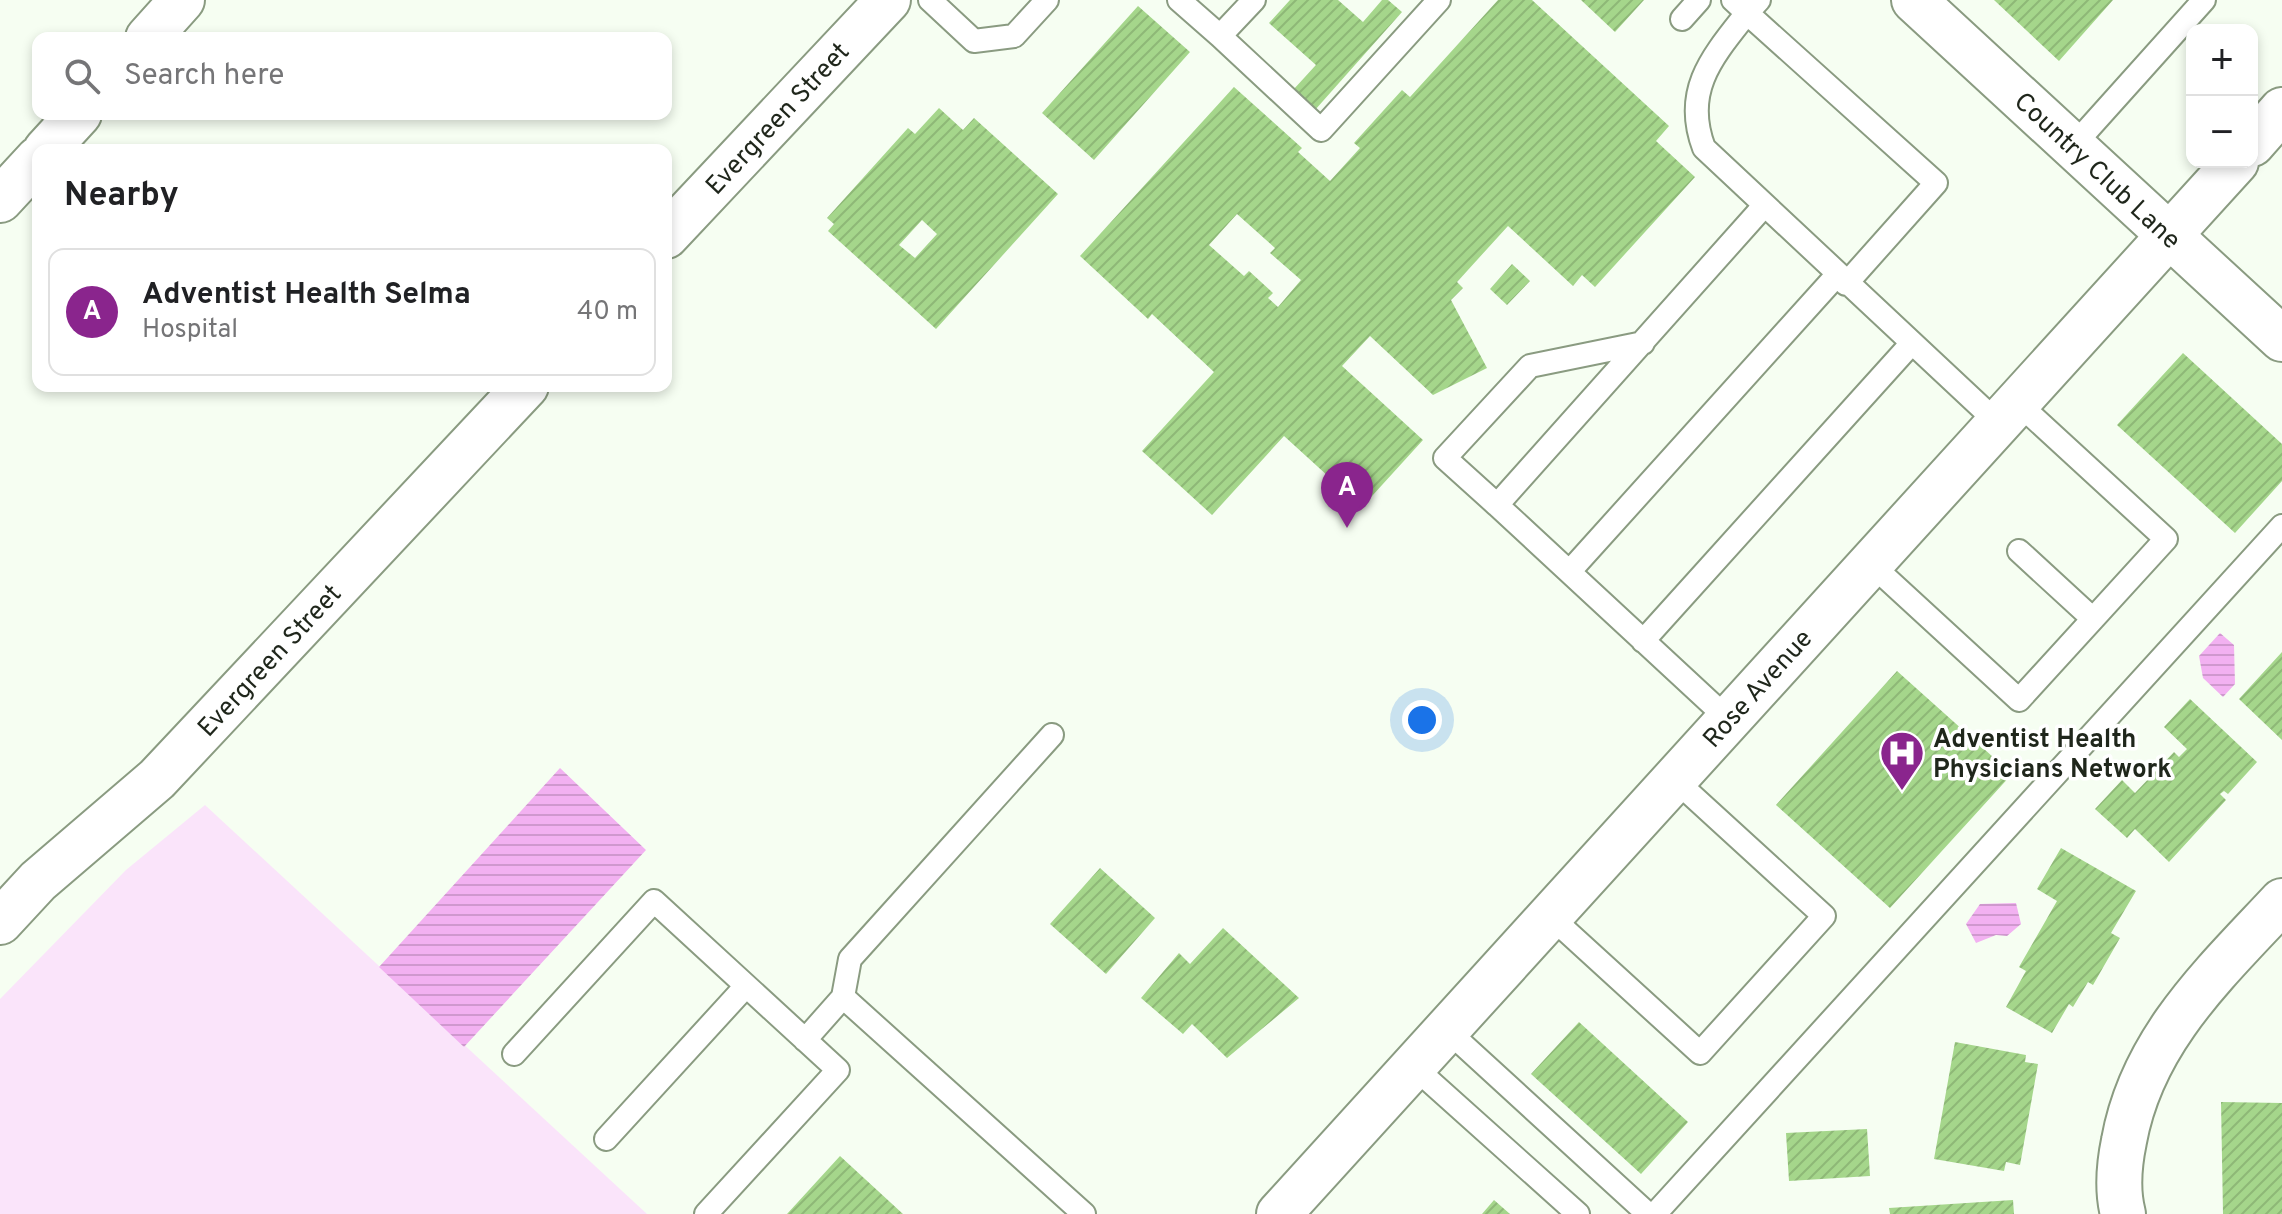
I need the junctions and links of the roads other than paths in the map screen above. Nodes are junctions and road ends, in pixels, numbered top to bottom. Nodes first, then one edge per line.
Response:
1 (182, 0) edge
2 (888, 0) edge
3 (930, 0) edge
4 (1047, 0) edge
5 (1179, 0) edge
6 (1254, 0) edge
7 (1439, 0) edge
8 (1699, 0) edge
9 (2204, 0) edge
10 (1921, 2) edge
11 (1746, 4) edge
12 (1682, 19) dead end
13 (153, 32) edge
14 (1220, 36) junction
15 (2282, 110) edge
16 (74, 120) edge
17 (2258, 137) edge
18 (52, 144) edge
19 (2073, 146) junction
20 (32, 165) edge
21 (2231, 168) edge
22 (0, 200) edge
23 (1763, 207) junction
24 (672, 230) edge
25 (2170, 238) junction
26 (1842, 280) junction
27 (2282, 339) edge
28 (1643, 343) junction
29 (1911, 344) junction
30 (520, 392) edge
31 (2008, 414) junction
32 (1497, 505) junction
33 (2282, 526) edge
34 (2019, 551) dead end
35 (1871, 564) junction
36 (1570, 571) junction
37 (2093, 619) junction
38 (1643, 641) junction
39 (1728, 719) junction
40 (1052, 735) dead end
41 (1674, 779) junction
42 (2282, 901) edge
43 (1551, 917) junction
44 (0, 922) edge
45 (746, 986) junction
46 (843, 997) junction
47 (1448, 1031) junction
48 (805, 1040) junction
49 (514, 1054) dead end
50 (1414, 1067) junction
51 (606, 1139) dead end
52 (706, 1214) edge
53 (1084, 1214) edge
54 (1279, 1214) edge
55 (1578, 1214) edge
56 (1648, 1214) edge
57 (1655, 1214) edge
58 (2123, 1214) edge

1 - 13 street
2 - 24 street, Evergreen Street
3 - 4 lane
5 - 14 lane
6 - 14 lane
7 - 14 lane
8 - 12 lane
9 - 19 lane
10 - 19 street, Country Club Lane
11 - 23 lane
11 - 26 lane
15 - 17 street
16 - 18 street
19 - 25 street, Country Club Lane
20 - 22 street
21 - 25 street, Rose Avenue
23 - 26 lane
23 - 28 lane
25 - 27 street, Country Club Lane
25 - 31 street, Rose Avenue
26 - 29 lane
26 - 36 lane
28 - 32 lane
28 - 32 lane
29 - 31 lane
29 - 38 lane
30 - 44 street, Evergreen Street
31 - 35 street, Rose Avenue
31 - 37 lane
32 - 36 lane
33 - 57 lane
34 - 37 lane
35 - 37 lane
35 - 39 street, Rose Avenue
36 - 38 lane
38 - 39 lane
39 - 41 street, Rose Avenue
40 - 46 lane
41 - 43 street, Rose Avenue
41 - 43 lane
42 - 58 street
43 - 47 street, Rose Avenue
45 - 48 lane
45 - 49 lane
45 - 51 lane
46 - 48 lane
46 - 53 lane
47 - 50 street, Rose Avenue
47 - 56 lane
48 - 52 lane
50 - 54 street, Rose Avenue
50 - 55 lane

